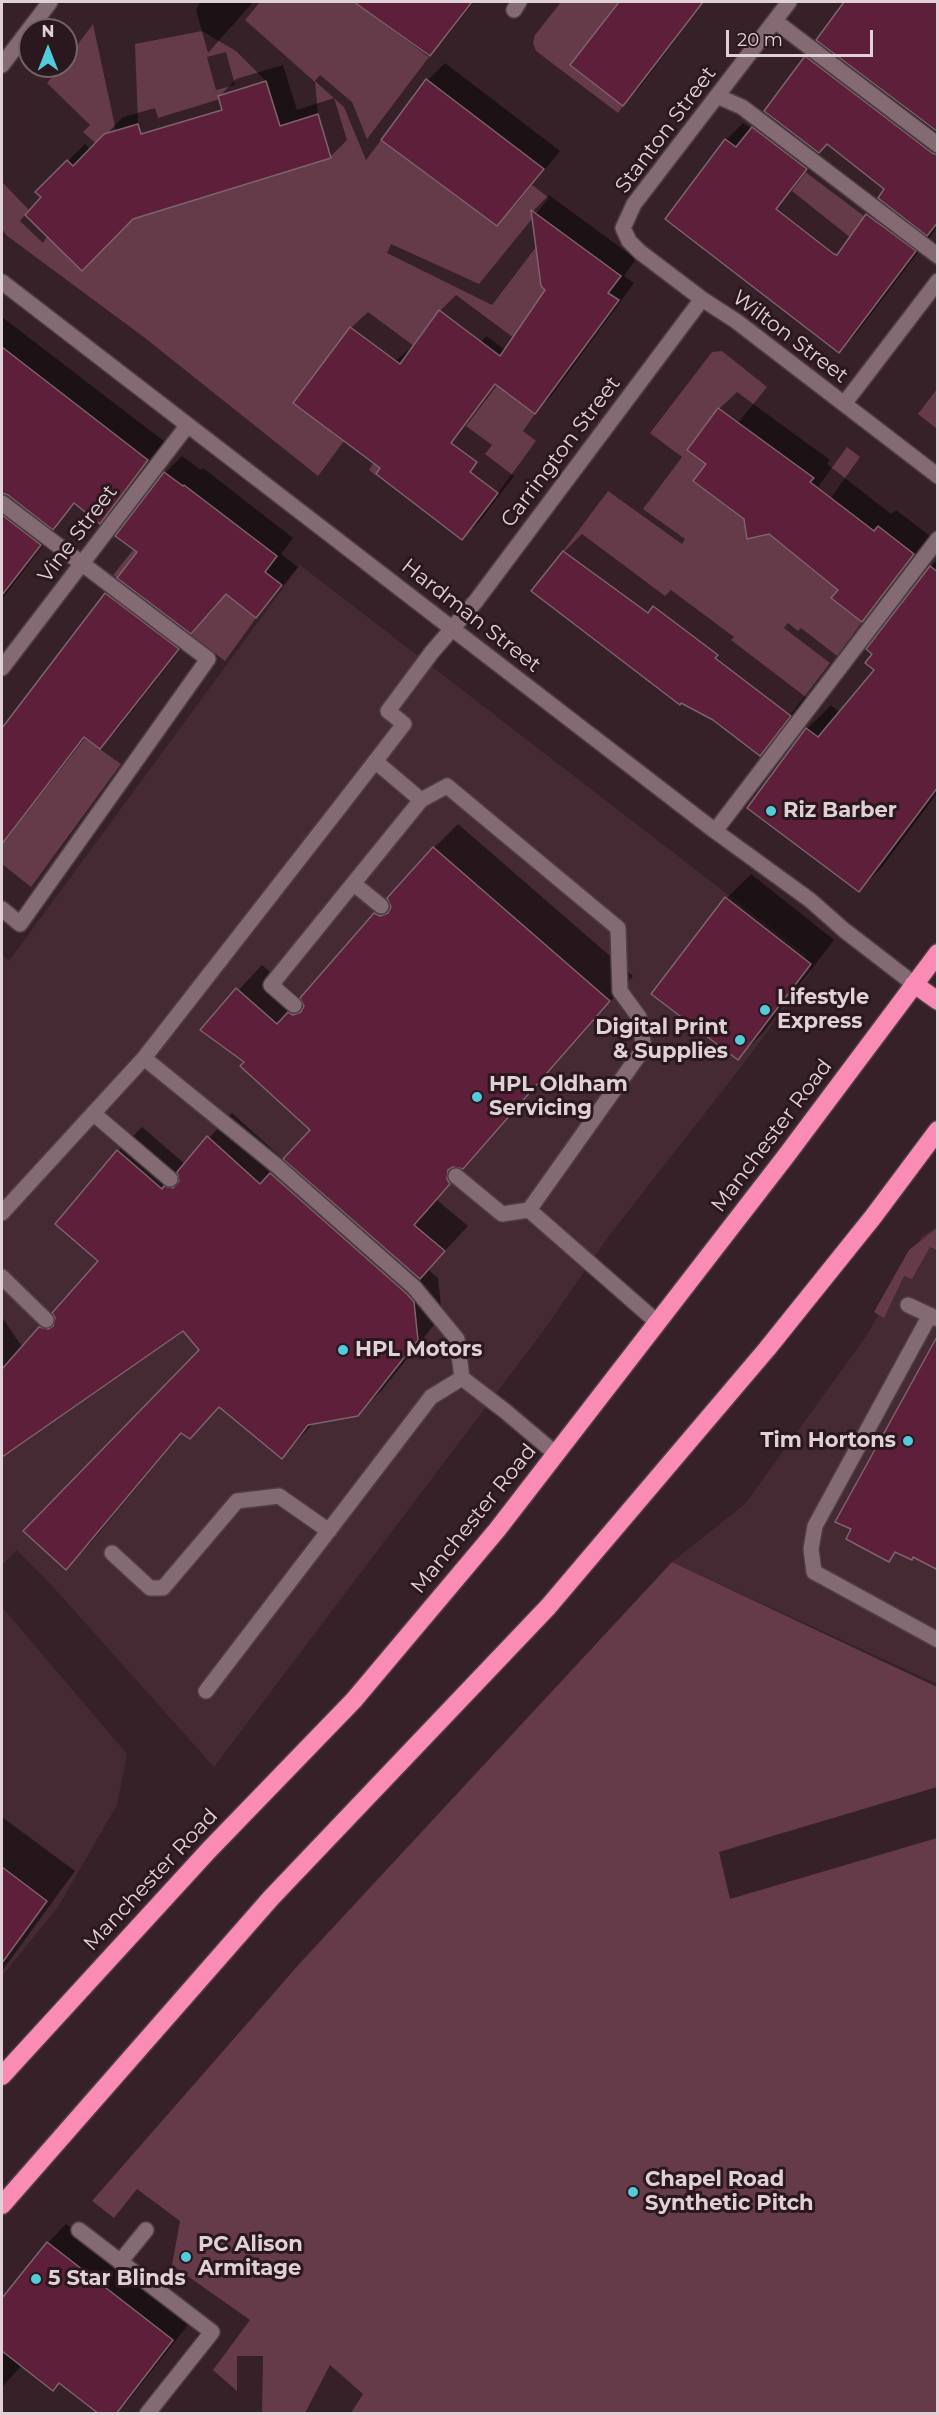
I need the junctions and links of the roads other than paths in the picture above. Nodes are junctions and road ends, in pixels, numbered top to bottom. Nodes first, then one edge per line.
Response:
1 (50, 2) edge
2 (789, 2) edge
3 (775, 21) junction
4 (2, 65) edge
5 (717, 96) junction
6 (938, 145) edge
7 (623, 228) joint
8 (938, 256) edge
9 (938, 281) edge
10 (2, 282) edge
11 (702, 299) junction
12 (844, 404) junction
13 (187, 426) junction
14 (938, 476) edge
15 (2, 502) edge
16 (938, 538) edge
17 (82, 563) junction
18 (453, 629) junction
19 (2, 668) edge
20 (375, 761) junction
21 (421, 800) junction
22 (715, 831) junction
23 (354, 884) junction
24 (381, 906) dead end
25 (2, 909) edge
26 (938, 953) edge
27 (914, 984) junction
28 (938, 1001) edge
29 (294, 1005) dead end
30 (144, 1058) junction
31 (93, 1114) junction
32 (938, 1130) edge
33 (456, 1176) dead end
34 (170, 1179) dead end
35 (529, 1210) junction
36 (2, 1213) edge
37 (2, 1277) edge
38 (908, 1305) dead end
39 (934, 1317) edge
40 (46, 1320) dead end
41 (657, 1322) junction
42 (462, 1378) junction
43 (556, 1454) junction
44 (329, 1530) junction
45 (112, 1553) dead end
46 (938, 1640) edge
47 (206, 1691) dead end
48 (2, 2076) edge
49 (2, 2205) edge
50 (79, 2230) dead end
51 (146, 2230) dead end
52 (120, 2262) junction
53 (147, 2414) edge

1 - 4 street
2 - 3 street, Stanton Street
3 - 5 street, Stanton Street
3 - 6 street
5 - 7 street, Stanton Street
5 - 8 street
7 - 11 street, Wilton Street
9 - 12 street
10 - 13 street, Hardman Street
11 - 12 street, Wilton Street
11 - 18 street, Carrington Street
12 - 14 street, Wilton Street
13 - 17 street, Vine Street
13 - 18 street, Hardman Street
15 - 17 street
16 - 22 street
17 - 19 street, Vine Street
17 - 25 street
18 - 20 street, Carrington Street
18 - 22 street, Hardman Street
20 - 21 street
20 - 30 street
21 - 23 street
21 - 35 street
22 - 27 street, Hardman Street
23 - 24 street
23 - 29 street
26 - 27 highway, Manchester Road
27 - 28 highway
27 - 41 highway, Manchester Road
30 - 31 street
30 - 42 street
31 - 34 street
31 - 36 street
32 - 49 highway
33 - 35 street
35 - 41 street
37 - 40 street
38 - 39 street
39 - 46 street
41 - 43 highway, Manchester Road
42 - 43 street
42 - 44 street
43 - 48 highway, Manchester Road
44 - 45 street
44 - 47 street
50 - 52 street
51 - 52 street
52 - 53 street

